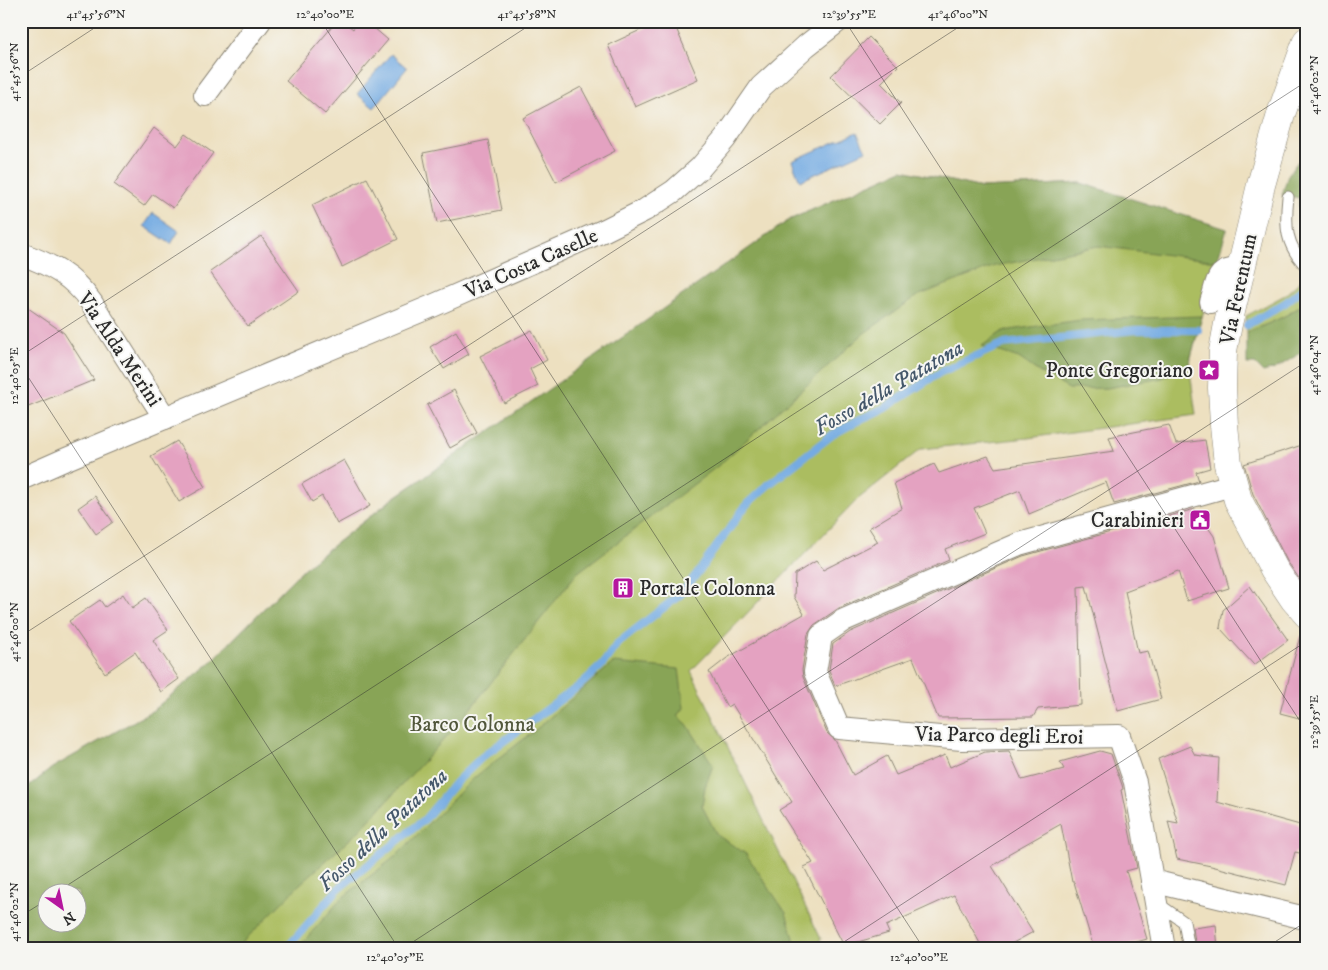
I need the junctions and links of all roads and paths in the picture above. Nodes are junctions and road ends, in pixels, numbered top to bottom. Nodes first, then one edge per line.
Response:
1 (260, 21) edge
2 (838, 21) edge
3 (1307, 41) edge
4 (205, 95) dead end
5 (1288, 197) dead end
6 (21, 254) edge
7 (1307, 267) edge
8 (1241, 270) junction
9 (1212, 302) dead end
10 (165, 418) junction
11 (21, 479) edge
12 (1232, 485) junction
13 (1307, 614) edge
14 (1153, 892) junction
15 (1307, 913) edge
16 (1164, 949) edge
17 (1189, 949) edge

1 - 4 street
2 - 10 street, Via Costa Caselle
3 - 8 main road, Via Ferentum
5 - 7 lane
6 - 10 street, Via Alda Merini
8 - 9 street
8 - 12 main road, Via Ferentum
10 - 11 street, Via Costa Caselle
12 - 13 main road, Via Ferentum
12 - 14 street, Via Parco degli Eroi
14 - 15 street
14 - 16 street, Via Parco degli Eroi
14 - 17 lane

